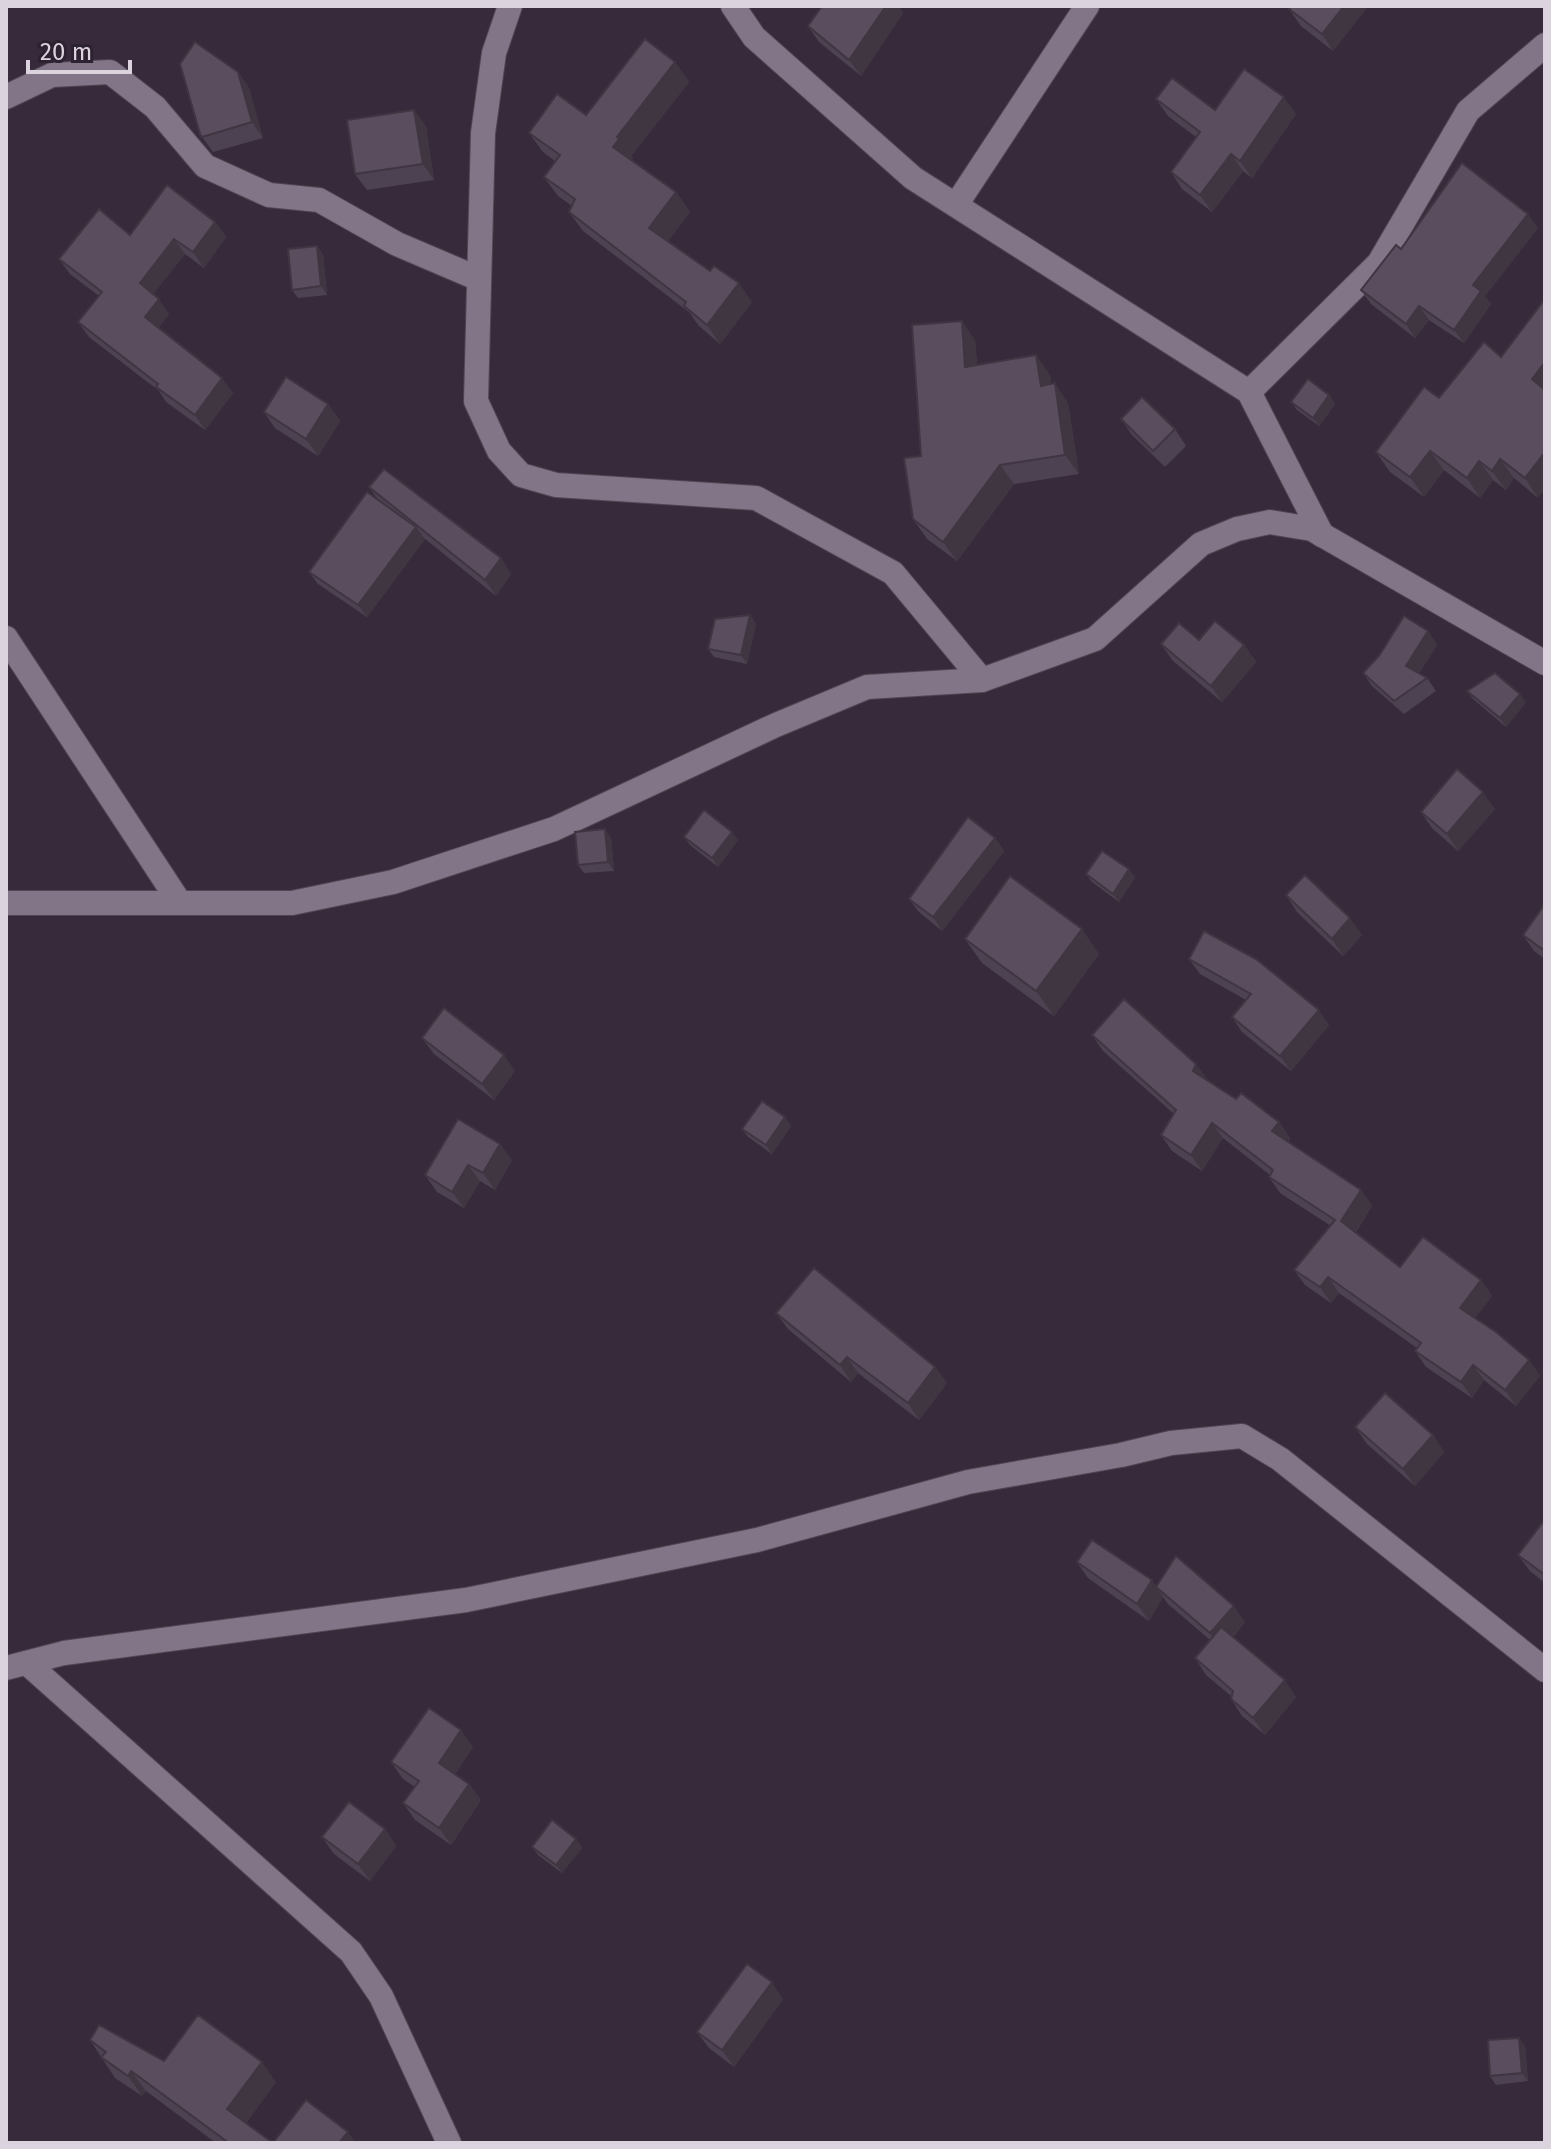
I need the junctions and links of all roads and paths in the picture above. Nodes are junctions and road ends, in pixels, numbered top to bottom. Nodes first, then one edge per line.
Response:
1 (510, 6) edge
2 (733, 6) edge
3 (1087, 6) edge
4 (1545, 45) edge
5 (6, 97) edge
6 (956, 205) junction
7 (479, 279) junction
8 (1249, 392) junction
9 (1322, 535) junction
10 (6, 638) edge
11 (1545, 663) edge
12 (982, 680) junction
13 (6, 903) edge
14 (180, 903) junction
15 (17, 1665) edge
16 (1545, 1670) edge
17 (449, 2143) edge

1 - 7 street
2 - 6 street
3 - 6 street
4 - 8 street
5 - 7 street
6 - 8 street
7 - 12 street
8 - 9 street
9 - 11 street
9 - 12 street
10 - 14 street
12 - 14 street
13 - 14 street
15 - 16 street
15 - 17 street

